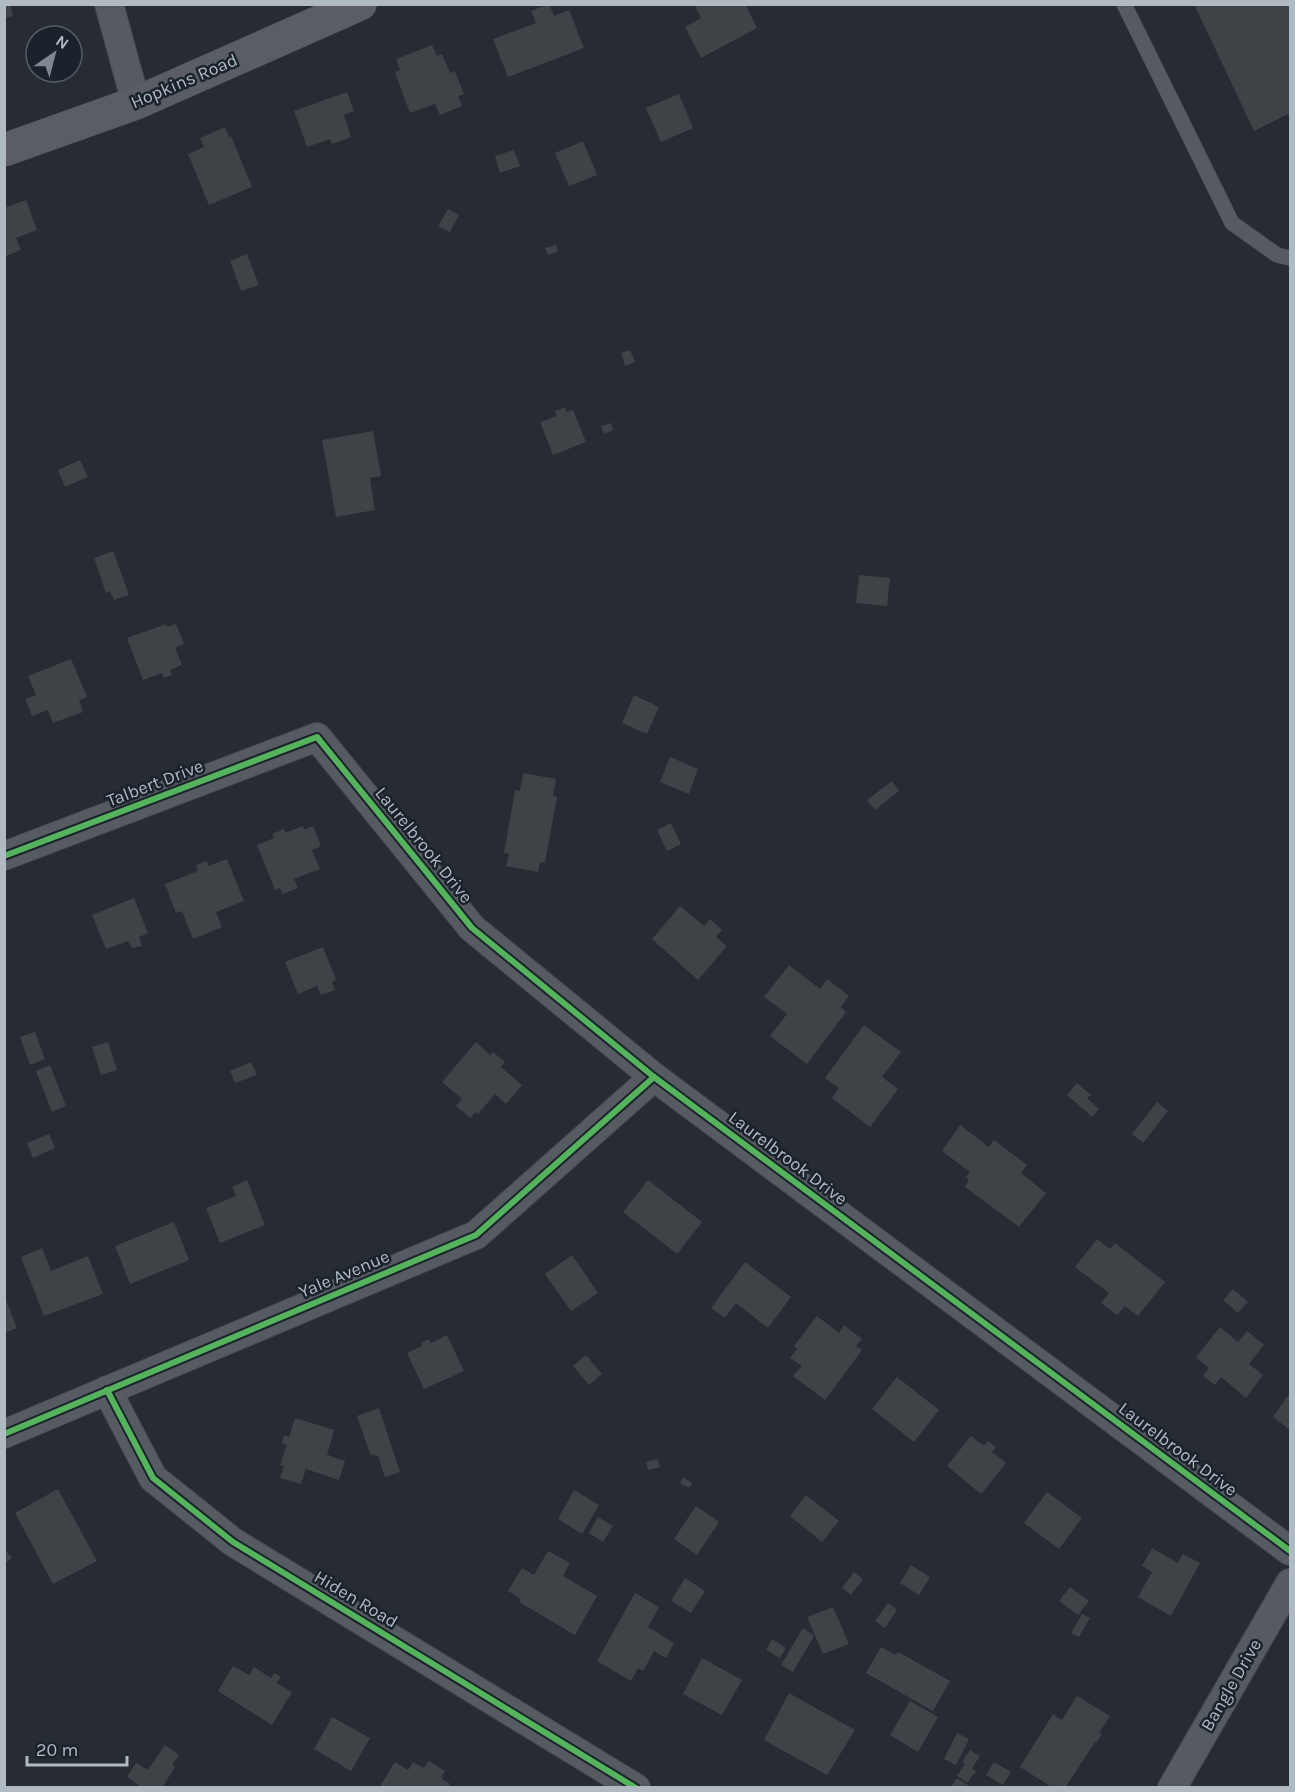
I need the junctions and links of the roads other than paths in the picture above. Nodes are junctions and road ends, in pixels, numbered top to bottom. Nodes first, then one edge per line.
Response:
1 (110, 4) edge
2 (360, 4) edge
3 (1124, 4) edge
4 (136, 103) junction
5 (4, 150) edge
6 (1290, 258) edge
7 (317, 737) joint
8 (4, 856) edge
9 (654, 1077) junction
10 (107, 1390) junction
11 (4, 1434) edge
12 (1290, 1551) edge
13 (1290, 1583) edge
14 (636, 1788) edge
15 (1173, 1788) edge

1 - 4 street
2 - 4 main road, Hopkins Road
3 - 6 lane
4 - 5 main road, Hopkins Road
7 - 8 street, Talbert Drive
7 - 9 street, Laurelbrook Drive
9 - 10 street, Yale Avenue
9 - 12 street, Laurelbrook Drive
10 - 11 street, Yale Avenue
10 - 14 street, Hiden Road
13 - 15 street, Bangle Drive

